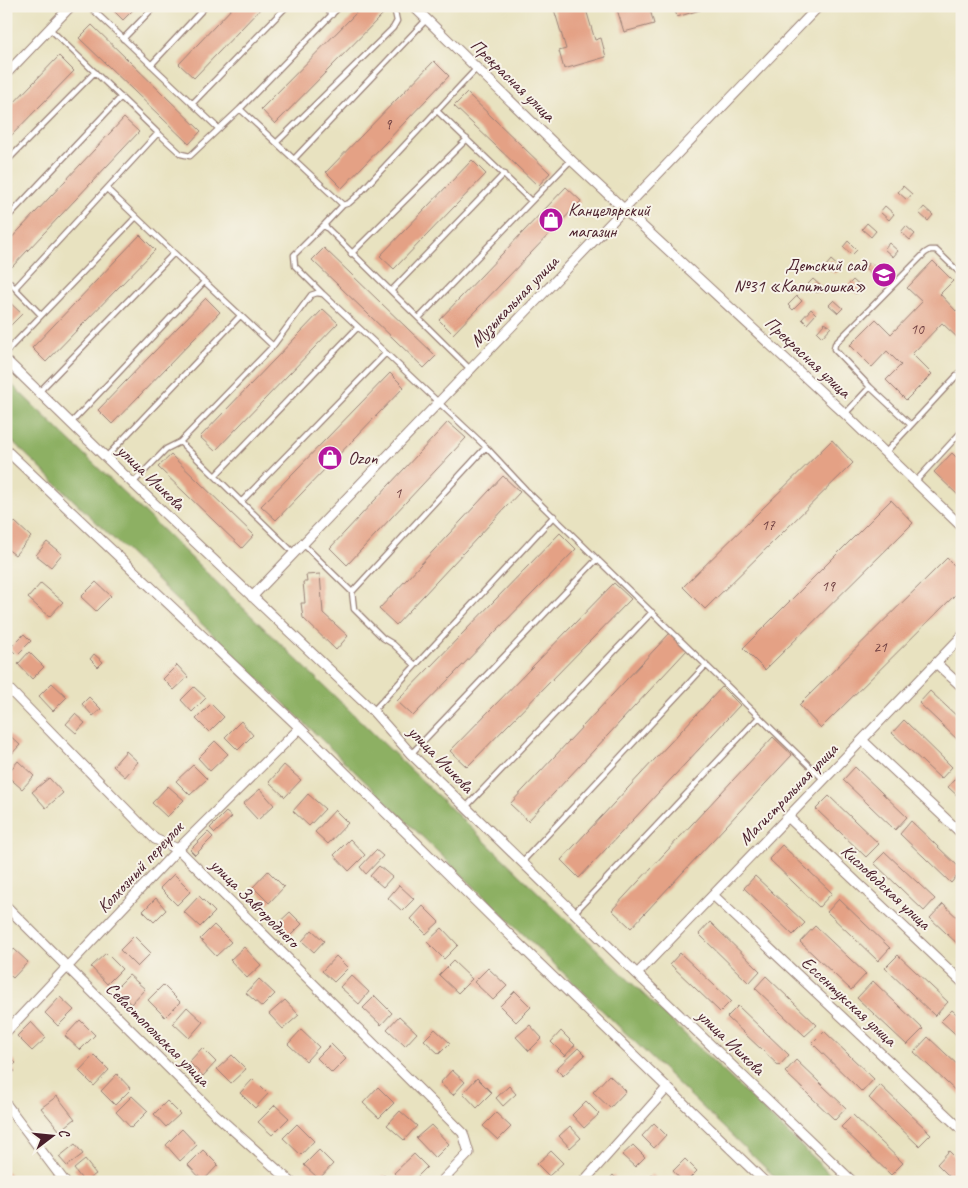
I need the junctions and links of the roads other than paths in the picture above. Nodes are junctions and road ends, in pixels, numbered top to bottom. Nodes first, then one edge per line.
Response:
1 (71, 6) edge
2 (89, 6) edge
3 (155, 6) edge
4 (206, 6) edge
5 (287, 6) edge
6 (324, 6) edge
7 (340, 6) edge
8 (388, 6) edge
9 (413, 6) edge
10 (819, 6) edge
11 (332, 15) junction
12 (426, 19) junction
13 (50, 29) junction
14 (123, 39) junction
15 (151, 65) junction
16 (477, 68) junction
17 (95, 72) junction
18 (6, 74) edge
19 (122, 97) junction
20 (192, 104) junction
21 (240, 109) junction
22 (436, 110) junction
23 (219, 129) junction
24 (158, 133) junction
25 (467, 139) junction
26 (277, 142) junction
27 (295, 158) junction
28 (571, 160) junction
29 (6, 162) edge
30 (504, 174) junction
31 (108, 189) junction
32 (531, 201) junction
33 (343, 205) junction
34 (624, 210) junction
35 (136, 217) junction
36 (6, 219) edge
37 (324, 225) junction
38 (174, 254) junction
39 (351, 254) junction
40 (962, 275) edge
41 (6, 279) edge
42 (204, 282) junction
43 (15, 288) junction
44 (391, 290) junction
45 (323, 294) junction
46 (41, 315) junction
47 (240, 316) junction
48 (419, 318) junction
49 (358, 327) junction
50 (273, 346) junction
51 (6, 352) edge
52 (386, 353) junction
53 (6, 360) edge
54 (471, 370) junction
55 (962, 370) edge
56 (870, 387) junction
57 (39, 392) junction
58 (438, 403) junction
59 (845, 414) junction
60 (71, 423) junction
61 (910, 425) junction
62 (962, 431) edge
63 (957, 437) junction
64 (962, 441) edge
65 (180, 442) junction
66 (486, 447) junction
67 (6, 450) edge
68 (885, 453) junction
69 (106, 456) junction
70 (215, 476) junction
71 (916, 482) junction
72 (134, 483) junction
73 (241, 502) junction
74 (554, 516) junction
75 (962, 526) edge
76 (303, 544) junction
77 (294, 553) junction
78 (597, 559) junction
79 (352, 592) junction
80 (252, 597) junction
81 (652, 612) junction
82 (962, 636) edge
83 (936, 663) junction
84 (415, 665) junction
85 (706, 665) junction
86 (6, 686) edge
87 (962, 687) edge
88 (373, 711) junction
89 (759, 717) junction
90 (300, 728) junction
91 (862, 740) junction
92 (411, 754) junction
93 (824, 780) junction
94 (466, 807) junction
95 (788, 817) junction
96 (962, 834) edge
97 (178, 849) junction
98 (522, 862) junction
99 (713, 895) junction
100 (6, 906) edge
101 (574, 914) junction
102 (68, 966) junction
103 (637, 974) junction
104 (962, 982) edge
105 (6, 1032) edge
106 (667, 1088) junction
107 (6, 1104) edge
108 (962, 1130) edge
109 (65, 1182) edge
110 (291, 1182) edge
111 (441, 1182) edge
112 (583, 1182) edge
113 (765, 1182) edge
114 (853, 1182) edge

1 - 13 street
2 - 14 lane
3 - 14 lane
4 - 15 lane
5 - 20 lane
6 - 11 lane
7 - 11 lane
8 - 26 lane
9 - 12 street, Прекрасная улица
10 - 34 street, Музыкальная улица
11 - 21 lane
12 - 16 street, Прекрасная улица
12 - 27 lane
13 - 17 lane
13 - 18 street
14 - 15 lane
15 - 20 lane
16 - 22 lane
16 - 28 street, Прекрасная улица
17 - 19 lane
17 - 29 lane
19 - 24 lane
19 - 36 lane
20 - 23 lane
21 - 23 lane
21 - 26 lane
22 - 25 lane
22 - 33 lane
23 - 24 lane
24 - 31 lane
25 - 30 lane
25 - 39 lane
26 - 27 lane
27 - 33 lane
28 - 32 lane
28 - 34 street, Прекрасная улица
30 - 32 lane
30 - 44 lane
31 - 35 lane
31 - 43 lane
32 - 48 lane
33 - 37 lane
34 - 54 street, Музыкальная улица
34 - 59 street, Прекрасная улица
35 - 38 lane
35 - 46 lane
37 - 39 lane
37 - 45 lane
38 - 42 lane
38 - 57 lane
39 - 44 lane
40 - 56 lane
41 - 43 lane
42 - 47 lane
42 - 60 lane
43 - 46 lane
44 - 48 lane
45 - 49 lane
45 - 50 lane
46 - 51 lane
47 - 50 lane
47 - 69 lane
48 - 54 lane
49 - 52 lane
49 - 70 lane
50 - 65 lane
52 - 58 lane
52 - 73 lane
53 - 57 street, улица Ишкова
54 - 58 street, Музыкальная улица
55 - 61 lane
56 - 59 lane
56 - 61 lane
57 - 60 street, улица Ишкова
58 - 66 lane
58 - 76 street, Музыкальная улица
59 - 68 street, Прекрасная улица
60 - 69 street, улица Ишкова
61 - 68 lane
62 - 63 lane
63 - 64 lane
63 - 71 lane
65 - 70 lane
65 - 72 lane
66 - 74 lane
66 - 79 lane
67 - 90 street
68 - 71 street, Прекрасная улица
69 - 72 street, улица Ишкова
70 - 73 lane
71 - 75 street, Прекрасная улица
72 - 80 street, улица Ишкова
73 - 77 lane
74 - 78 lane
74 - 84 lane
76 - 77 street, Музыкальная улица
76 - 79 lane
77 - 80 street, Музыкальная улица
78 - 81 lane
78 - 92 lane
79 - 84 lane
80 - 88 street, улица Ишкова
81 - 85 lane
81 - 94 lane
82 - 83 street, Магистральная улица
83 - 87 street
83 - 91 street, Магистральная улица
84 - 88 lane
85 - 89 lane
85 - 98 lane
86 - 97 street, улица Завгороднего
88 - 92 street, улица Ишкова
89 - 93 lane
89 - 101 lane
90 - 97 street, Колхозный переулок
90 - 106 street
91 - 93 street, Магистральная улица
91 - 96 street
92 - 94 street, улица Ишкова
93 - 95 street, Магистральная улица
94 - 98 street, улица Ишкова
95 - 99 street, Магистральная улица
95 - 104 street, Кисловодская улица
97 - 102 street, Колхозный переулок
97 - 111 street, улица Завгороднего
98 - 101 street, улица Ишкова
99 - 103 street, Магистральная улица
99 - 108 street, Ессентукская улица
100 - 102 street, Севастопольская улица
101 - 103 street, улица Ишкова
102 - 105 street, Колхозный переулок
102 - 110 street, Севастопольская улица
103 - 114 street, улица Ишкова
106 - 112 street
106 - 113 street
107 - 109 street

